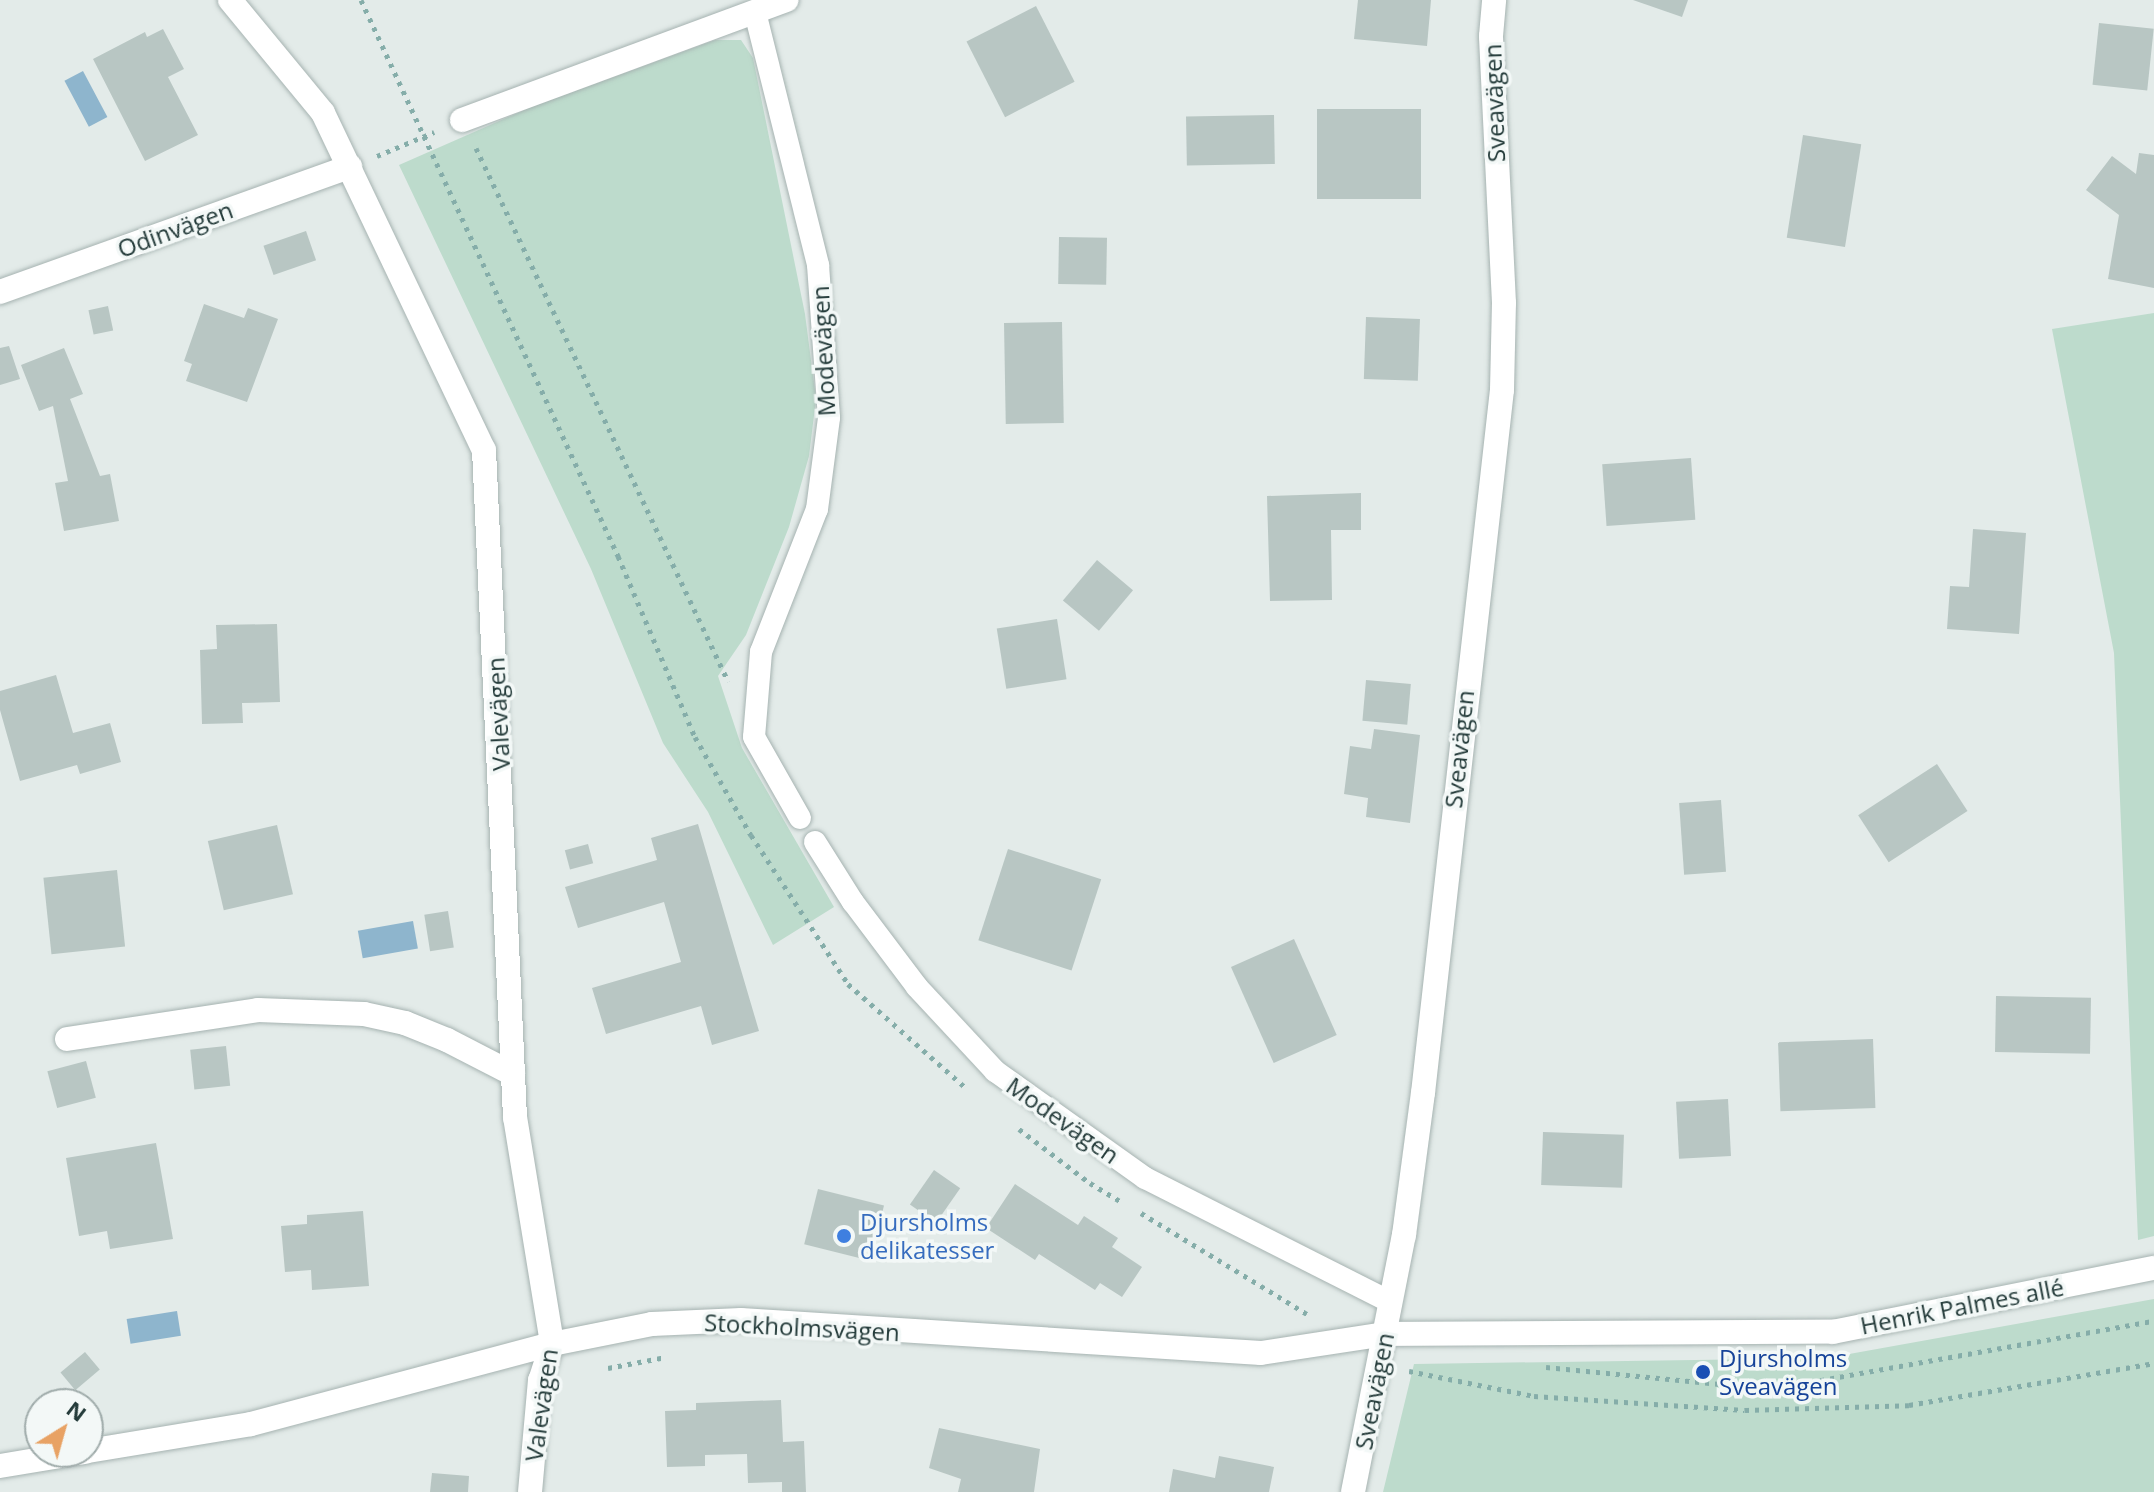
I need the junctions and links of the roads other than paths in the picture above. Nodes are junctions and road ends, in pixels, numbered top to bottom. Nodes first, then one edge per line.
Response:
1 (230, 0) edge
2 (786, 0) edge
3 (1494, 0) edge
4 (755, 12) junction
5 (462, 120) road end
6 (350, 167) junction
7 (0, 292) edge
8 (800, 818) dead end
9 (815, 842) dead end
10 (67, 1039) dead end
11 (513, 1074) junction
12 (2154, 1268) edge
13 (1391, 1302) junction
14 (1385, 1334) junction
15 (552, 1344) junction
16 (104, 1449) edge
17 (24, 1462) edge
18 (0, 1466) edge
19 (530, 1492) edge
20 (1353, 1492) edge

1 - 6 street, Valevägen
2 - 4 street
3 - 13 street, Sveavägen
4 - 5 street
4 - 8 lane, Modevägen
6 - 7 street, Odinvägen
6 - 11 street, Valevägen
9 - 13 lane, Modevägen
10 - 11 street
11 - 15 street, Valevägen
12 - 14 street, Henrik Palmes allé
13 - 14 street, Sveavägen
14 - 15 street, Stockholmsvägen
14 - 20 street, Sveavägen
15 - 16 street, Stockholmsvägen
15 - 19 street, Valevägen
17 - 18 street, Stockholmsvägen

